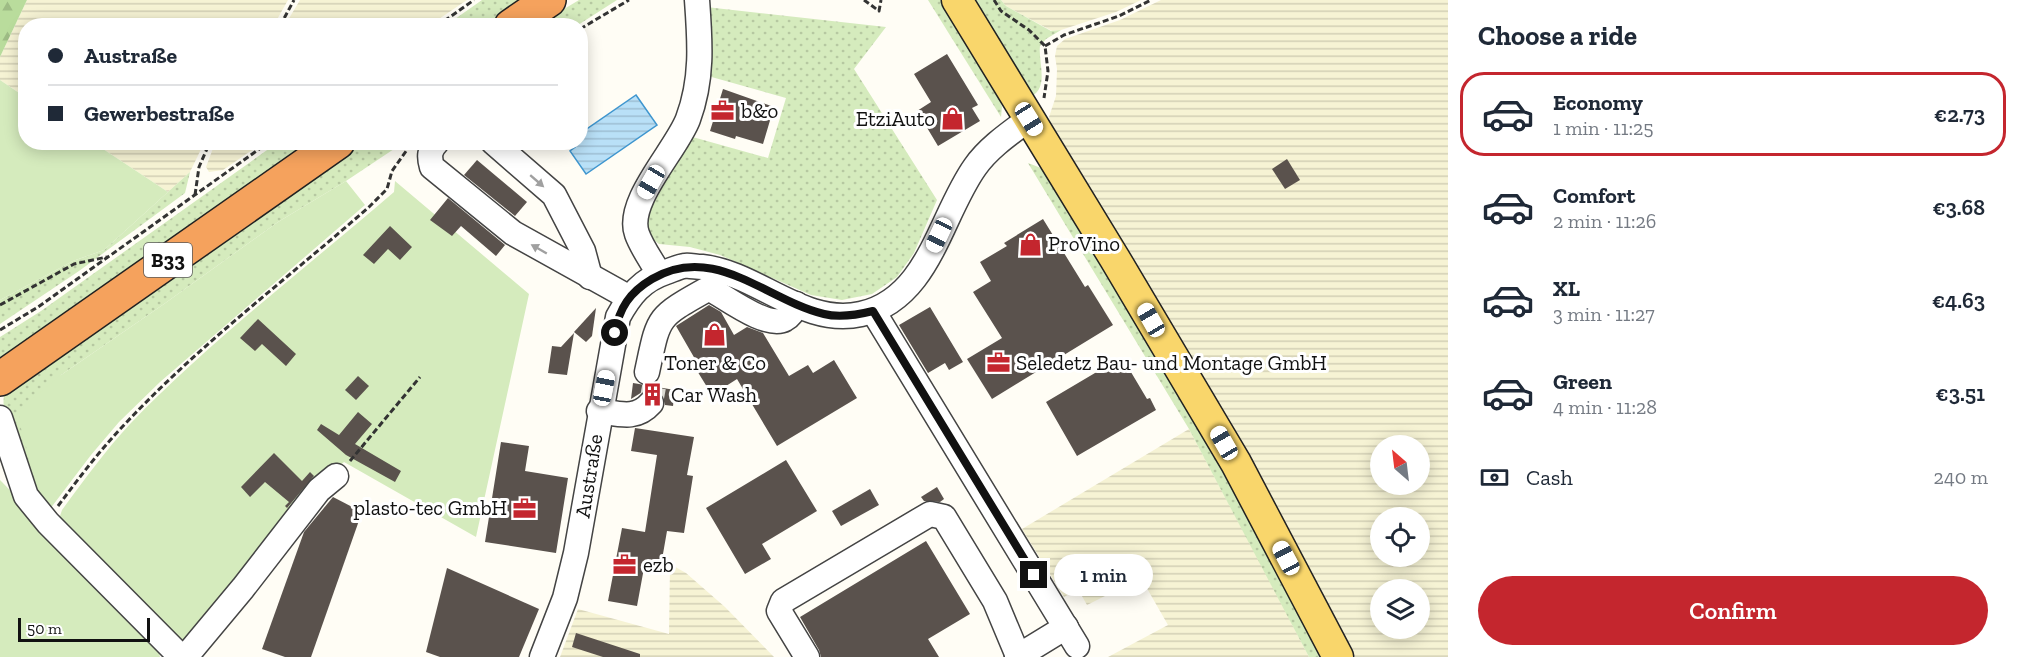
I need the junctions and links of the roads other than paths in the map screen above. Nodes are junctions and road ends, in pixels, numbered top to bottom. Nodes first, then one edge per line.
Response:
1 (549, 0) edge
2 (697, 0) edge
3 (957, 0) edge
4 (523, 18) edge
5 (1029, 119) junction
6 (326, 150) edge
7 (431, 150) edge
8 (502, 150) edge
9 (659, 274) junction
10 (590, 277) junction
11 (628, 297) junction
12 (796, 304) junction
13 (873, 311) junction
14 (608, 365) junction
15 (0, 379) edge
16 (650, 387) junction
17 (599, 411) junction
18 (0, 418) edge
19 (336, 476) road end
20 (189, 656) edge
21 (542, 657) edge
22 (807, 657) edge
23 (1017, 657) edge
24 (1338, 657) edge

1 - 4 highway
2 - 9 street
3 - 5 main road
5 - 13 street, Austraße
5 - 24 main road
6 - 15 highway, B33
10 -> 7 street
8 -> 10 street
9 - 11 street, Austraße
9 - 12 street, Austraße
10 - 11 street
11 - 14 street, Austraße
12 - 13 street, Austraße
12 - 16 street
13 - 23 street
14 - 16 street
14 - 17 street, Austraße
16 - 17 street
17 - 21 street, Austraße
18 - 20 street
19 - 20 street
22 - 23 street

